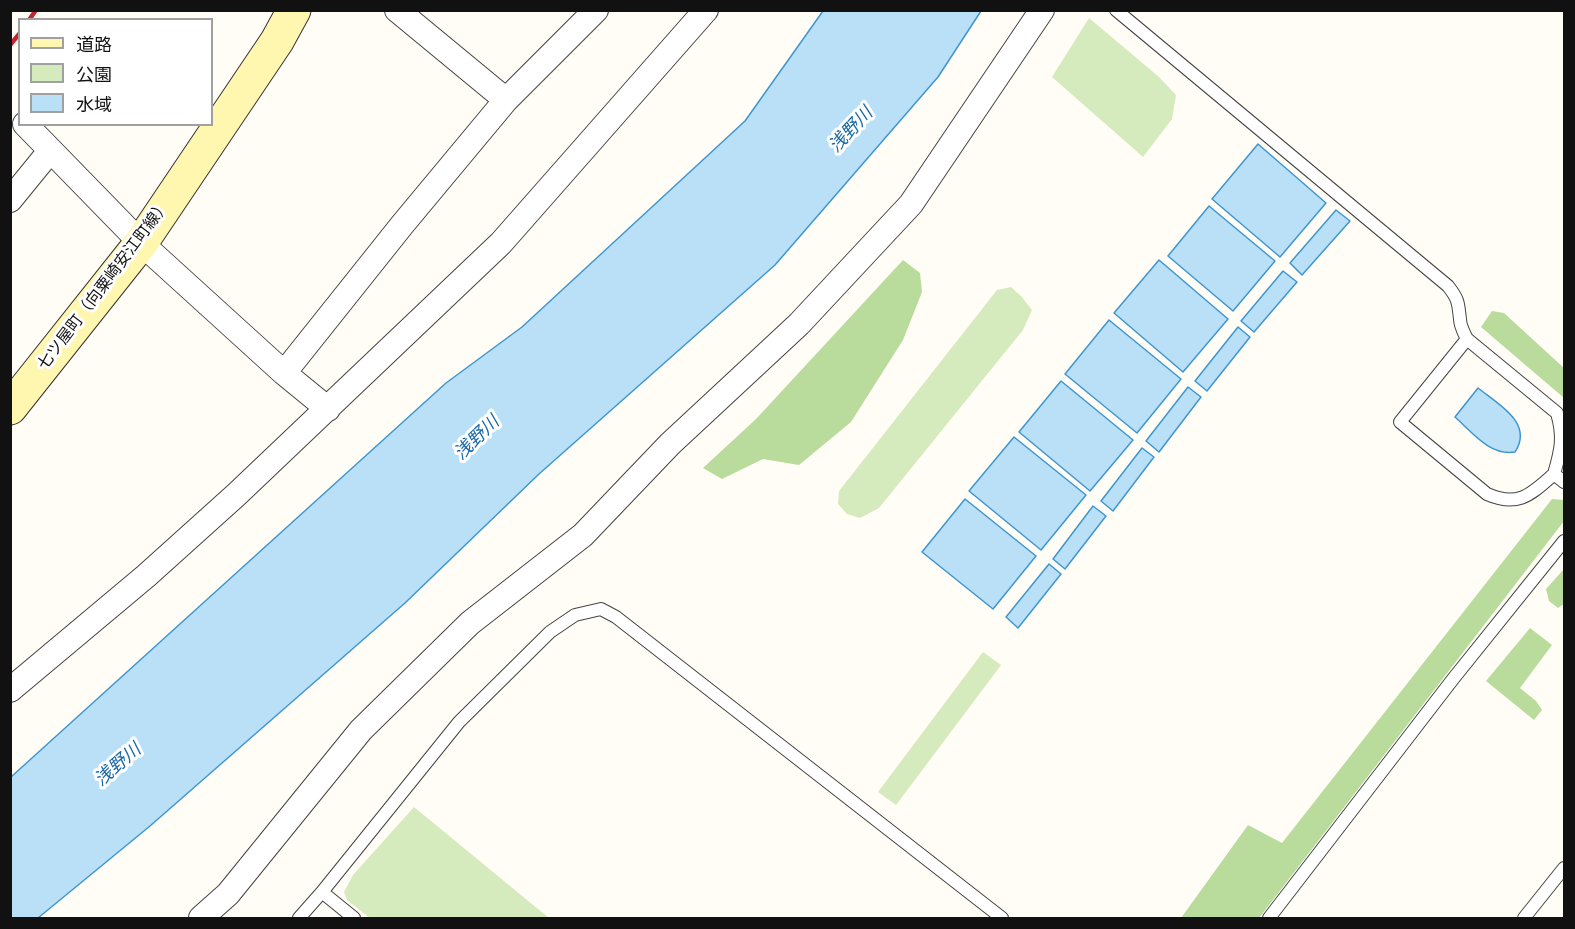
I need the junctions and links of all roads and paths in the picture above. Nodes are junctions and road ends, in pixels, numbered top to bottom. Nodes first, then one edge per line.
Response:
1 (294, 10) edge
2 (397, 10) edge
3 (596, 10) edge
4 (706, 10) edge
5 (1042, 10) edge
6 (1116, 10) edge
7 (506, 100) junction
8 (27, 126) edge
9 (51, 151) junction
10 (10, 200) edge
11 (141, 243) junction
12 (1467, 339) junction
13 (284, 373) junction
14 (10, 408) edge
15 (328, 409) junction
16 (1554, 474) junction
17 (1564, 482) edge
18 (1564, 541) edge
19 (10, 690) edge
20 (1564, 868) edge
21 (322, 892) junction
22 (201, 918) edge
23 (300, 918) edge
24 (354, 918) edge
25 (1002, 918) edge
26 (1269, 918) edge
27 (1524, 918) edge

1 - 11 main road, 七ツ屋町（向粟崎安江町線）
2 - 7 street
3 - 7 street
4 - 15 street
5 - 22 street
6 - 12 lane
7 - 13 street
8 - 9 street
9 - 10 street
9 - 11 street
11 - 13 street
11 - 14 main road, 七ツ屋町（向粟崎安江町線）
12 - 16 lane
12 - 16 lane
13 - 15 street
15 - 19 street
16 - 17 lane
18 - 26 lane
20 - 27 lane
21 - 23 lane
21 - 24 lane
21 - 25 lane

